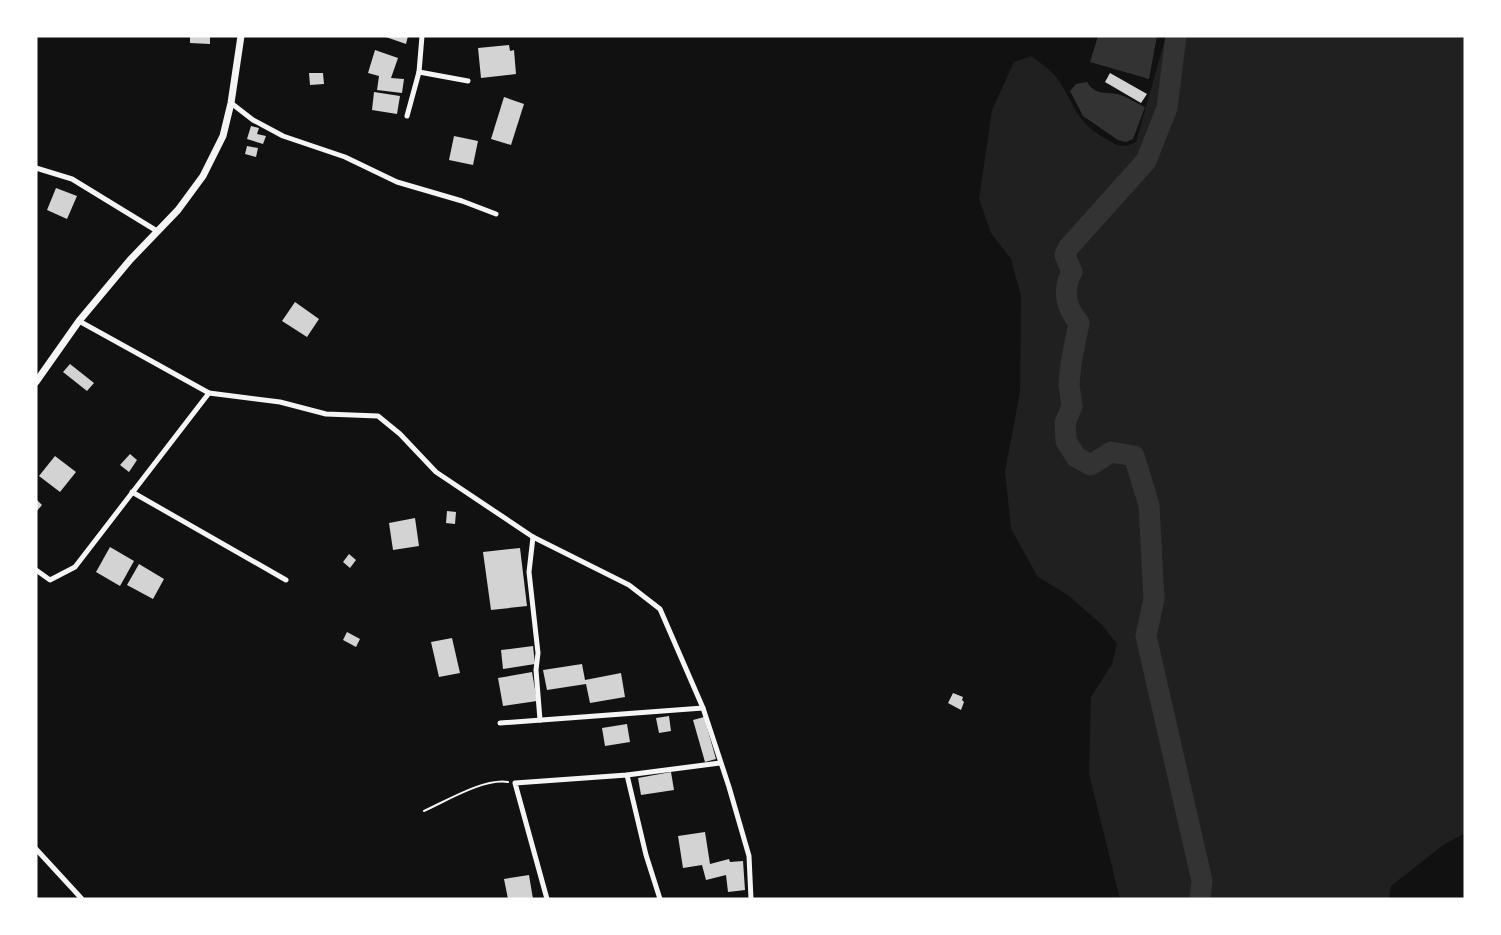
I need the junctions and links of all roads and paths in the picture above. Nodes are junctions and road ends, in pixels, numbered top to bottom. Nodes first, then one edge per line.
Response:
1 (241, 36) edge
2 (422, 36) edge
3 (418, 72) junction
4 (468, 81) dead end
5 (231, 103) junction
6 (407, 116) dead end
7 (36, 168) edge
8 (496, 214) dead end
9 (157, 231) junction
10 (79, 321) junction
11 (36, 382) edge
12 (209, 393) junction
13 (132, 492) junction
14 (533, 537) junction
15 (36, 570) edge
16 (286, 580) dead end
17 (704, 708) junction
18 (540, 720) junction
19 (500, 723) dead end
20 (720, 763) junction
21 (627, 775) junction
22 (515, 783) junction
23 (424, 811) dead end
24 (36, 849) edge
25 (82, 899) edge
26 (547, 899) edge
27 (660, 899) edge
28 (751, 899) edge

1 - 5 street
2 - 3 street
3 - 4 street
3 - 6 street
5 - 8 street
5 - 9 street
7 - 9 street
9 - 10 street
10 - 11 street
10 - 12 street
12 - 13 street
12 - 14 street
13 - 15 street
13 - 16 street
14 - 17 street
14 - 18 street
17 - 18 street
17 - 20 street
18 - 19 street
20 - 21 street
20 - 28 street
21 - 22 street
21 - 27 street
22 - 23 path
22 - 26 street
24 - 25 street

